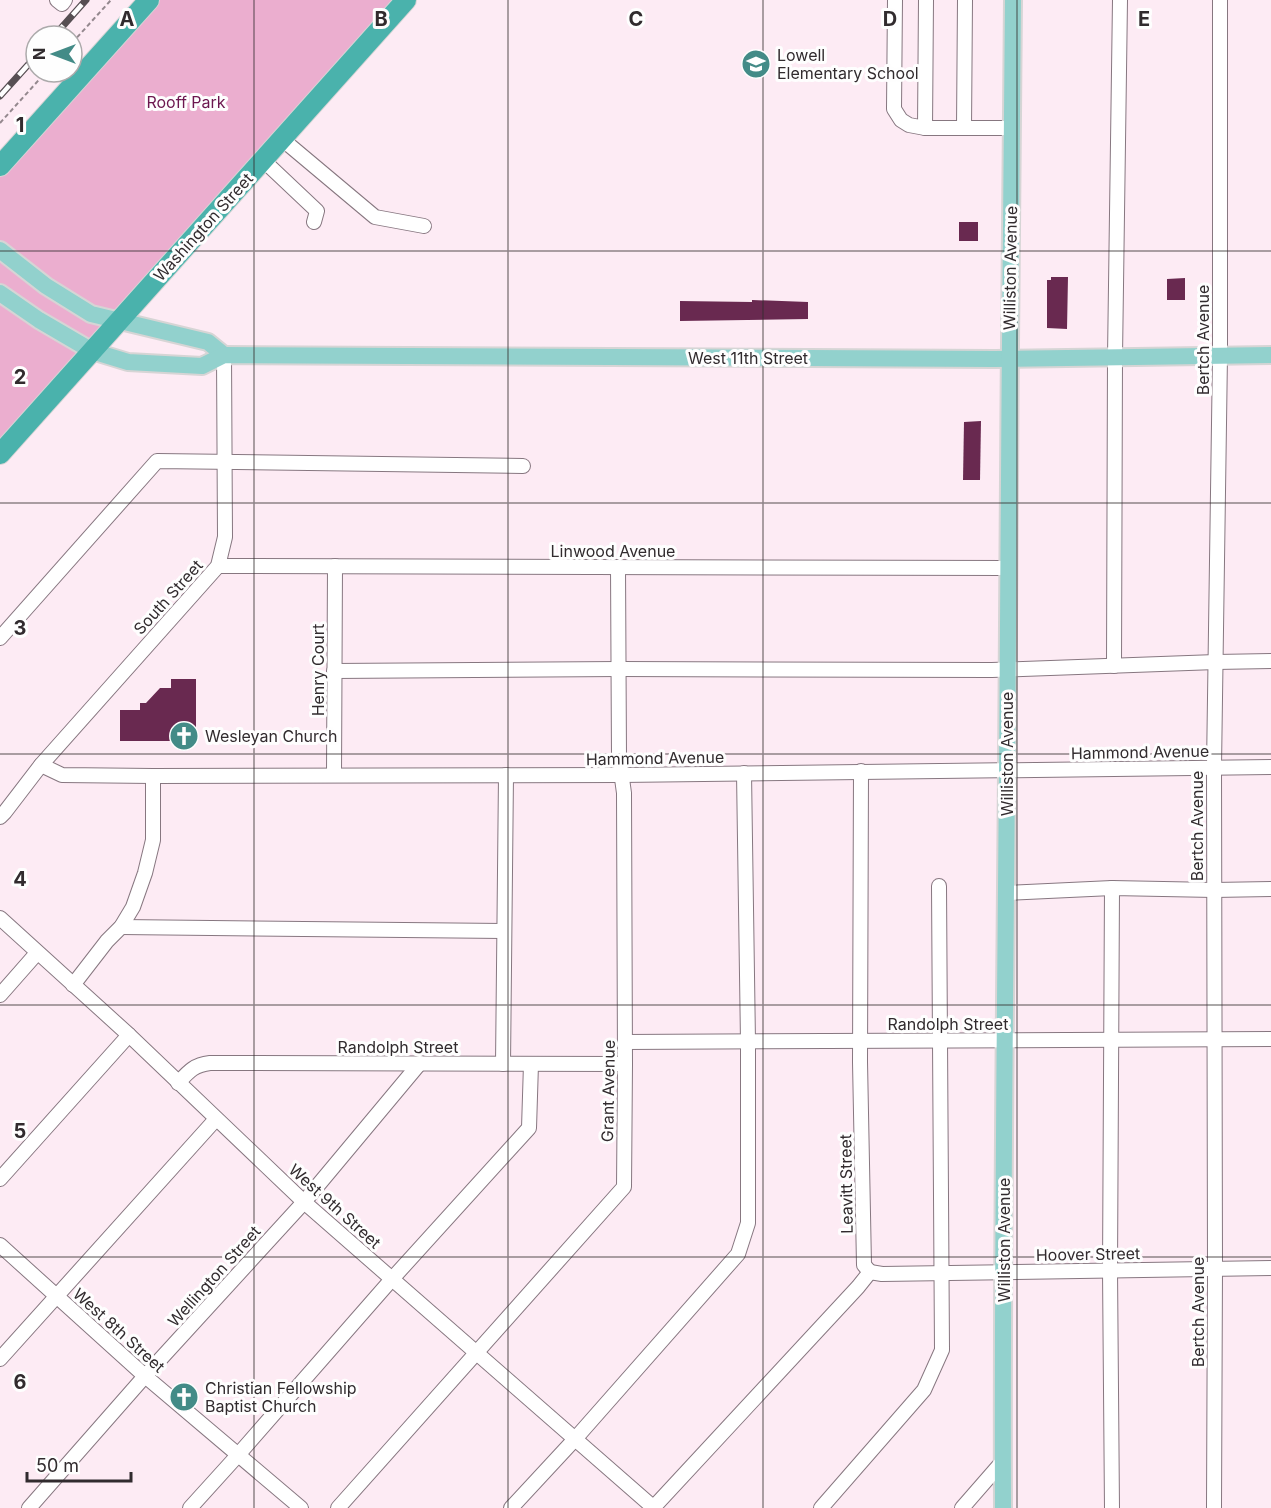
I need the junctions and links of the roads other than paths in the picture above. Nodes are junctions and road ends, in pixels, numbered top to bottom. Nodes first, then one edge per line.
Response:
1 (149, 0) edge
2 (406, 0) edge
3 (895, 0) edge
4 (926, 0) edge
5 (965, 0) edge
6 (1013, 0) edge
7 (1120, 0) edge
8 (1220, 0) edge
9 (925, 128) junction
10 (964, 128) junction
11 (1012, 128) junction
12 (282, 139) junction
13 (263, 160) junction
14 (0, 166) edge
15 (315, 222) dead end
16 (424, 226) dead end
17 (0, 250) edge
18 (0, 293) edge
19 (120, 320) junction
20 (92, 351) junction
21 (224, 355) junction
22 (1220, 355) junction
23 (1271, 355) edge
24 (1115, 357) junction
25 (1009, 359) junction
26 (0, 454) edge
27 (225, 463) junction
28 (523, 466) dead end
29 (218, 566) junction
30 (335, 566) junction
31 (618, 567) junction
32 (1008, 568) junction
33 (0, 638) edge
34 (1271, 661) edge
35 (1216, 662) junction
36 (1114, 666) junction
37 (619, 669) junction
38 (1008, 670) junction
39 (334, 671) junction
40 (41, 765) junction
41 (1214, 767) junction
42 (1271, 767) edge
43 (1007, 770) junction
44 (861, 771) junction
45 (744, 773) junction
46 (334, 775) junction
47 (506, 775) junction
48 (622, 775) junction
49 (153, 776) junction
50 (2, 818) edge
51 (939, 886) dead end
52 (1112, 888) junction
53 (1271, 889) edge
54 (1214, 890) junction
55 (1006, 893) junction
56 (1, 920) edge
57 (121, 927) junction
58 (504, 931) junction
59 (37, 953) junction
60 (73, 985) junction
61 (0, 995) edge
62 (129, 1035) junction
63 (1214, 1038) junction
64 (1110, 1039) junction
65 (1271, 1039) edge
66 (939, 1040) junction
67 (1004, 1040) junction
68 (860, 1041) junction
69 (625, 1042) junction
70 (748, 1042) junction
71 (420, 1063) junction
72 (503, 1064) junction
73 (531, 1064) junction
74 (625, 1064) junction
75 (178, 1083) junction
76 (216, 1119) junction
77 (0, 1179) edge
78 (304, 1202) junction
79 (0, 1245) edge
80 (1215, 1268) junction
81 (1271, 1268) edge
82 (1110, 1270) junction
83 (870, 1272) junction
84 (1004, 1272) junction
85 (941, 1273) junction
86 (392, 1279) junction
87 (56, 1296) junction
88 (477, 1352) junction
89 (0, 1359) edge
90 (146, 1376) junction
91 (575, 1439) junction
92 (238, 1455) junction
93 (1003, 1461) junction
94 (29, 1508) edge
95 (190, 1508) edge
96 (301, 1508) edge
97 (338, 1508) edge
98 (511, 1508) edge
99 (653, 1508) edge
100 (821, 1508) edge
101 (962, 1508) edge
102 (1004, 1508) edge
103 (1112, 1508) edge
104 (1214, 1508) edge

1 - 14 highway
2 - 12 highway, Washington Street
3 - 9 street
4 - 9 street
5 - 10 street
6 - 11 main road, Williston Avenue
7 - 24 street
8 - 22 street, Bertch Avenue
9 - 10 street
10 - 11 street
11 - 25 main road, Williston Avenue
12 - 13 highway, Washington Street
12 - 16 street
13 - 15 street
13 - 19 highway, Washington Street
17 - 19 main road
18 - 20 main road, West 11th Street
19 - 20 highway, Washington Street
19 - 21 main road
20 - 21 main road, West 11th Street
20 - 26 highway, Washington Street
21 - 25 main road, West 11th Street
21 - 27 street, South Street
22 - 23 main road, West 11th Street
22 - 24 main road, West 11th Street
22 - 35 street, Bertch Avenue
24 - 25 main road, West 11th Street
24 - 36 street
25 - 32 main road, Williston Avenue
27 - 28 street
27 - 29 street, South Street
27 - 33 street
29 - 30 street, Linwood Avenue
29 - 40 street, South Street
30 - 31 street, Linwood Avenue
30 - 39 street, Henry Court
31 - 32 street, Linwood Avenue
31 - 37 street, Grant Avenue
32 - 38 main road, Williston Avenue
34 - 35 street
35 - 36 street
35 - 41 street, Bertch Avenue
36 - 38 street
37 - 38 street
37 - 39 street
37 - 48 street, Grant Avenue
38 - 43 main road, Williston Avenue
39 - 46 street, Henry Court
40 - 49 street, Hammond Avenue
40 - 50 street, South Street
41 - 42 street, Hammond Avenue
41 - 43 street, Hammond Avenue
41 - 54 street, Bertch Avenue
43 - 44 street, Hammond Avenue
43 - 55 main road, Williston Avenue
44 - 45 street, Hammond Avenue
44 - 68 street, Leavitt Street
45 - 48 street, Hammond Avenue
45 - 70 street
46 - 47 street, Hammond Avenue
46 - 49 street, Hammond Avenue
47 - 48 street, Hammond Avenue
47 - 58 street
48 - 69 street, Grant Avenue
49 - 57 street
51 - 66 street
52 - 54 street
52 - 55 street
52 - 64 street
53 - 54 street
54 - 63 street, Bertch Avenue
55 - 67 main road, Williston Avenue
56 - 59 street, West 9th Street
57 - 58 street
57 - 60 street
58 - 72 street
59 - 60 street, West 9th Street
59 - 61 street
60 - 62 street, West 9th Street
62 - 75 street, West 9th Street
62 - 77 street
63 - 64 street, Randolph Street
63 - 65 street, Randolph Street
63 - 80 street, Bertch Avenue
64 - 67 street, Randolph Street
64 - 82 street
66 - 67 street, Randolph Street
66 - 68 street, Randolph Street
66 - 85 street
67 - 84 main road, Williston Avenue
68 - 70 street, Randolph Street
68 - 83 street, Leavitt Street
69 - 70 street, Randolph Street
69 - 74 street, Grant Avenue
70 - 91 street
71 - 72 street, Randolph Street
71 - 75 street, Randolph Street
71 - 78 street, Wellington Street
72 - 73 street, Randolph Street
73 - 74 street, Randolph Street
73 - 86 street
74 - 88 street, Grant Avenue
75 - 76 street, West 9th Street
76 - 78 street, West 9th Street
76 - 87 street
78 - 86 street, West 9th Street
78 - 90 street, Wellington Street
79 - 87 street, West 8th Street
80 - 81 street, Hoover Street
80 - 82 street, Hoover Street
80 - 104 street, Bertch Avenue
82 - 84 street, Hoover Street
82 - 103 street
83 - 85 street, Hoover Street
83 - 99 street
84 - 85 street, Hoover Street
84 - 93 main road, Williston Avenue
85 - 100 street
86 - 88 street, West 9th Street
86 - 92 street
87 - 89 street
87 - 90 street, West 8th Street
88 - 91 street, West 9th Street
88 - 97 street, Grant Avenue
90 - 92 street, West 8th Street
90 - 94 street, Wellington Street
91 - 98 street
91 - 99 street, West 9th Street
92 - 95 street
92 - 96 street, West 8th Street
93 - 101 street
93 - 102 main road, Williston Avenue

